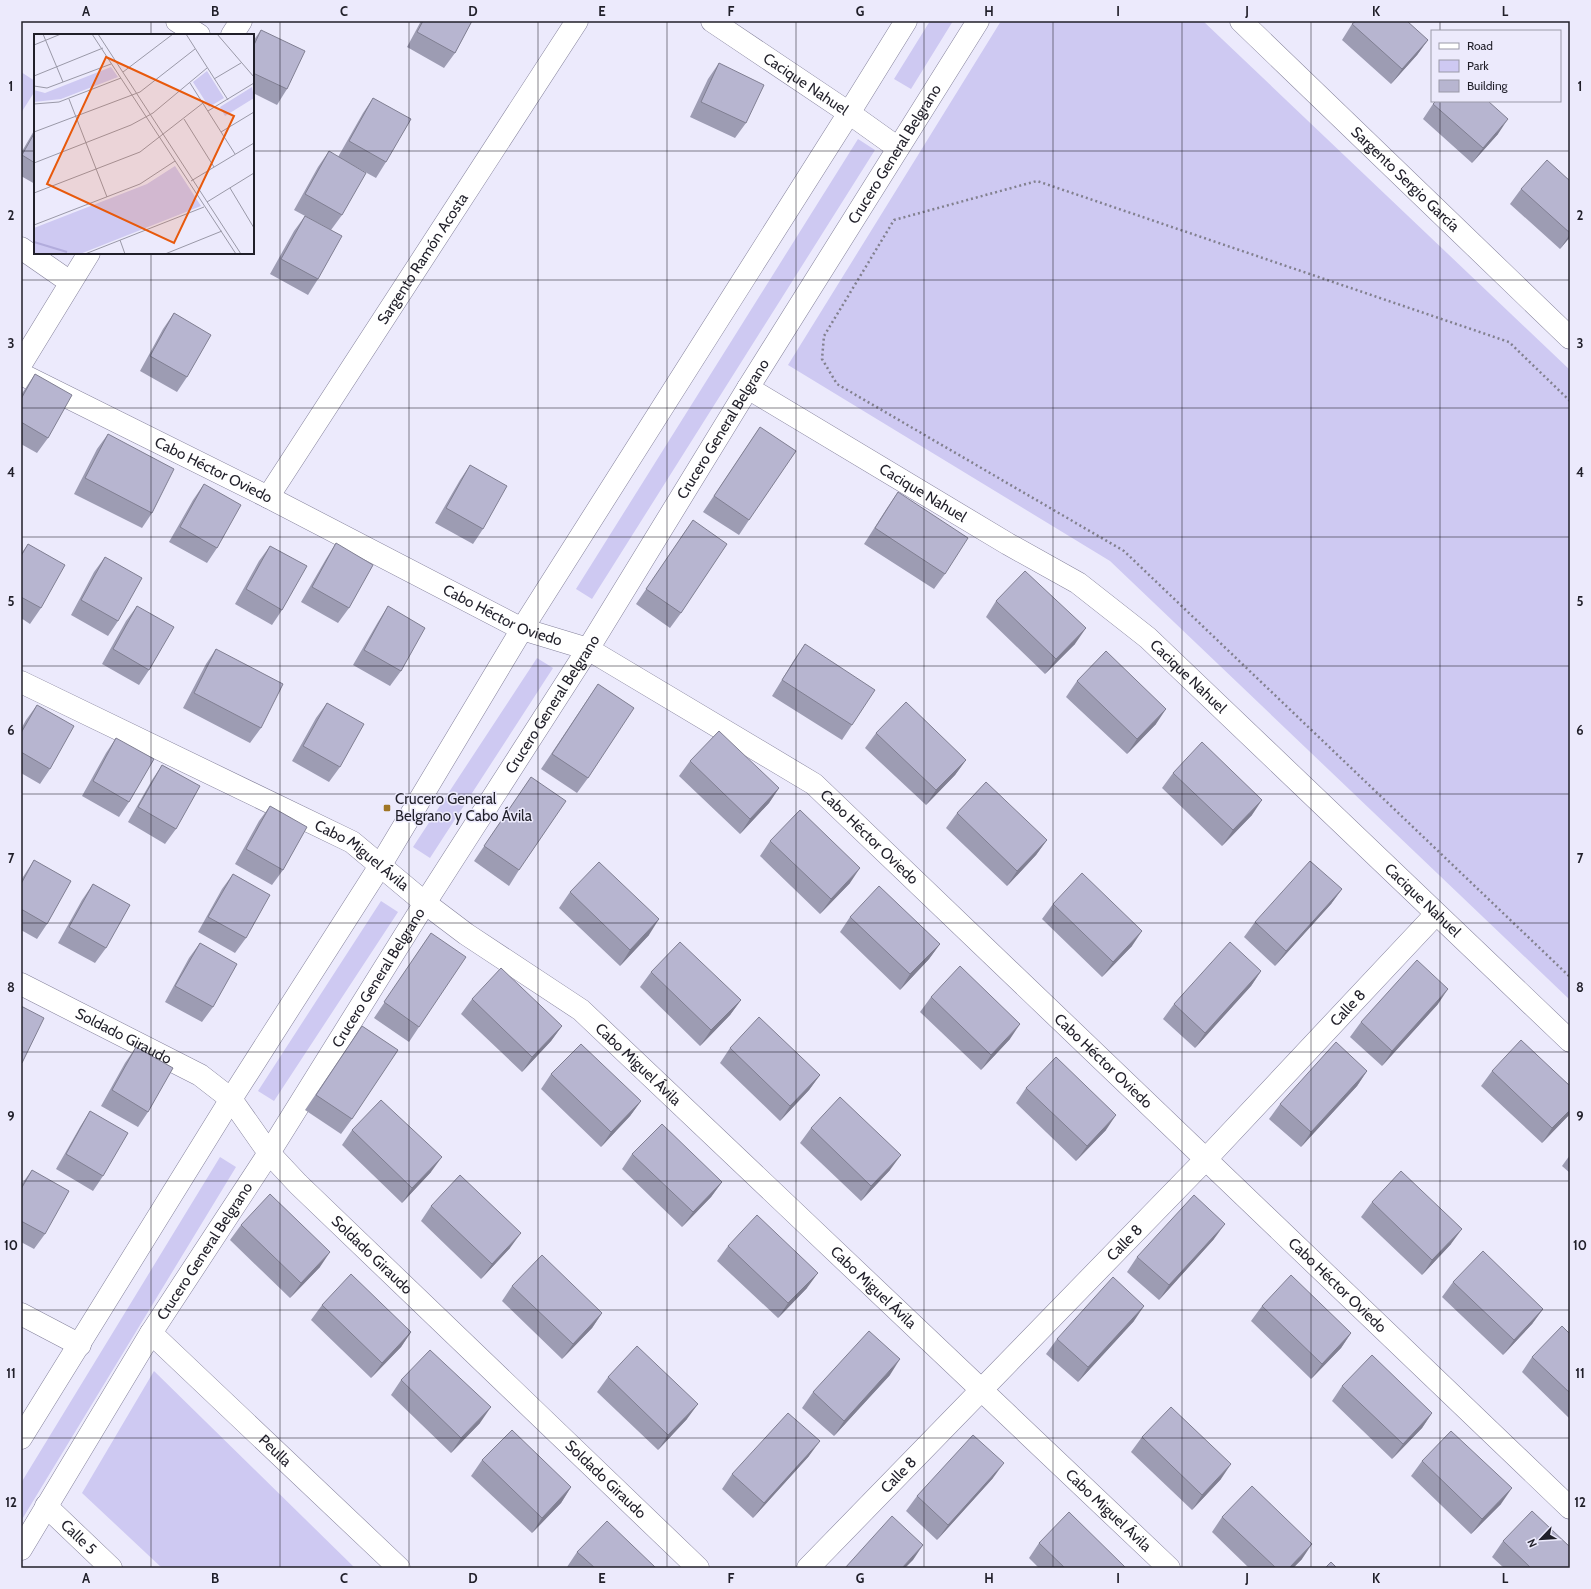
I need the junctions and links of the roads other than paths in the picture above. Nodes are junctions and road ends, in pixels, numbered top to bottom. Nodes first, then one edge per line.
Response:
1 (178, 21) edge
2 (241, 21) edge
3 (577, 21) edge
4 (712, 21) edge
5 (906, 21) edge
6 (978, 21) edge
7 (1241, 21) edge
8 (198, 34) edge
9 (233, 34) edge
10 (849, 114) junction
11 (898, 148) junction
12 (21, 248) edge
13 (88, 254) edge
14 (70, 282) junction
15 (1570, 338) edge
16 (21, 364) edge
17 (21, 374) edge
18 (748, 388) junction
19 (268, 497) junction
20 (522, 629) junction
21 (588, 649) junction
22 (21, 682) edge
23 (380, 866) junction
24 (425, 903) junction
25 (1436, 914) junction
26 (21, 984) edge
27 (1570, 1041) edge
28 (231, 1099) junction
29 (269, 1153) junction
30 (1206, 1159) junction
31 (21, 1314) edge
32 (151, 1333) junction
33 (80, 1345) junction
34 (982, 1390) junction
35 (21, 1438) edge
36 (46, 1506) junction
37 (1570, 1508) edge
38 (21, 1549) edge
39 (111, 1568) edge
40 (399, 1568) edge
41 (698, 1568) edge
42 (808, 1568) edge
43 (1169, 1568) edge

1 - 8 street
2 - 9 street
3 - 19 street, Sargento Ramón Acosta
4 - 10 street, Cacique Nahuel
5 - 10 street
6 - 11 street, Crucero General Belgrano
7 - 15 street, Sargento Sergio García
10 - 11 street, Cacique Nahuel
10 - 20 street
11 - 18 street, Crucero General Belgrano
12 - 14 street
13 - 14 street
14 - 16 street
17 - 19 street, Cabo Héctor Oviedo
18 - 21 street, Crucero General Belgrano
18 - 25 street, Cacique Nahuel
19 - 20 street, Cabo Héctor Oviedo
20 - 21 street, Cabo Héctor Oviedo
20 - 23 street
21 - 24 street, Crucero General Belgrano
21 - 30 street, Cabo Héctor Oviedo
22 - 23 street, Cabo Miguel Ávila
23 - 24 street, Cabo Miguel Ávila
23 - 28 street
24 - 29 street, Crucero General Belgrano
24 - 34 street, Cabo Miguel Ávila
25 - 27 street, Cacique Nahuel
25 - 30 street, Calle 8
26 - 28 street, Soldado Giraudo
28 - 29 street, Soldado Giraudo
28 - 33 street
29 - 32 street, Crucero General Belgrano
29 - 41 street, Soldado Giraudo
30 - 34 street, Calle 8
30 - 37 street, Cabo Héctor Oviedo
31 - 33 street
32 - 36 street, Crucero General Belgrano
32 - 40 street, Peulla
33 - 35 street
34 - 42 street, Calle 8
34 - 43 street, Cabo Miguel Ávila
36 - 38 street, Crucero General Belgrano
36 - 39 street, Calle 5

